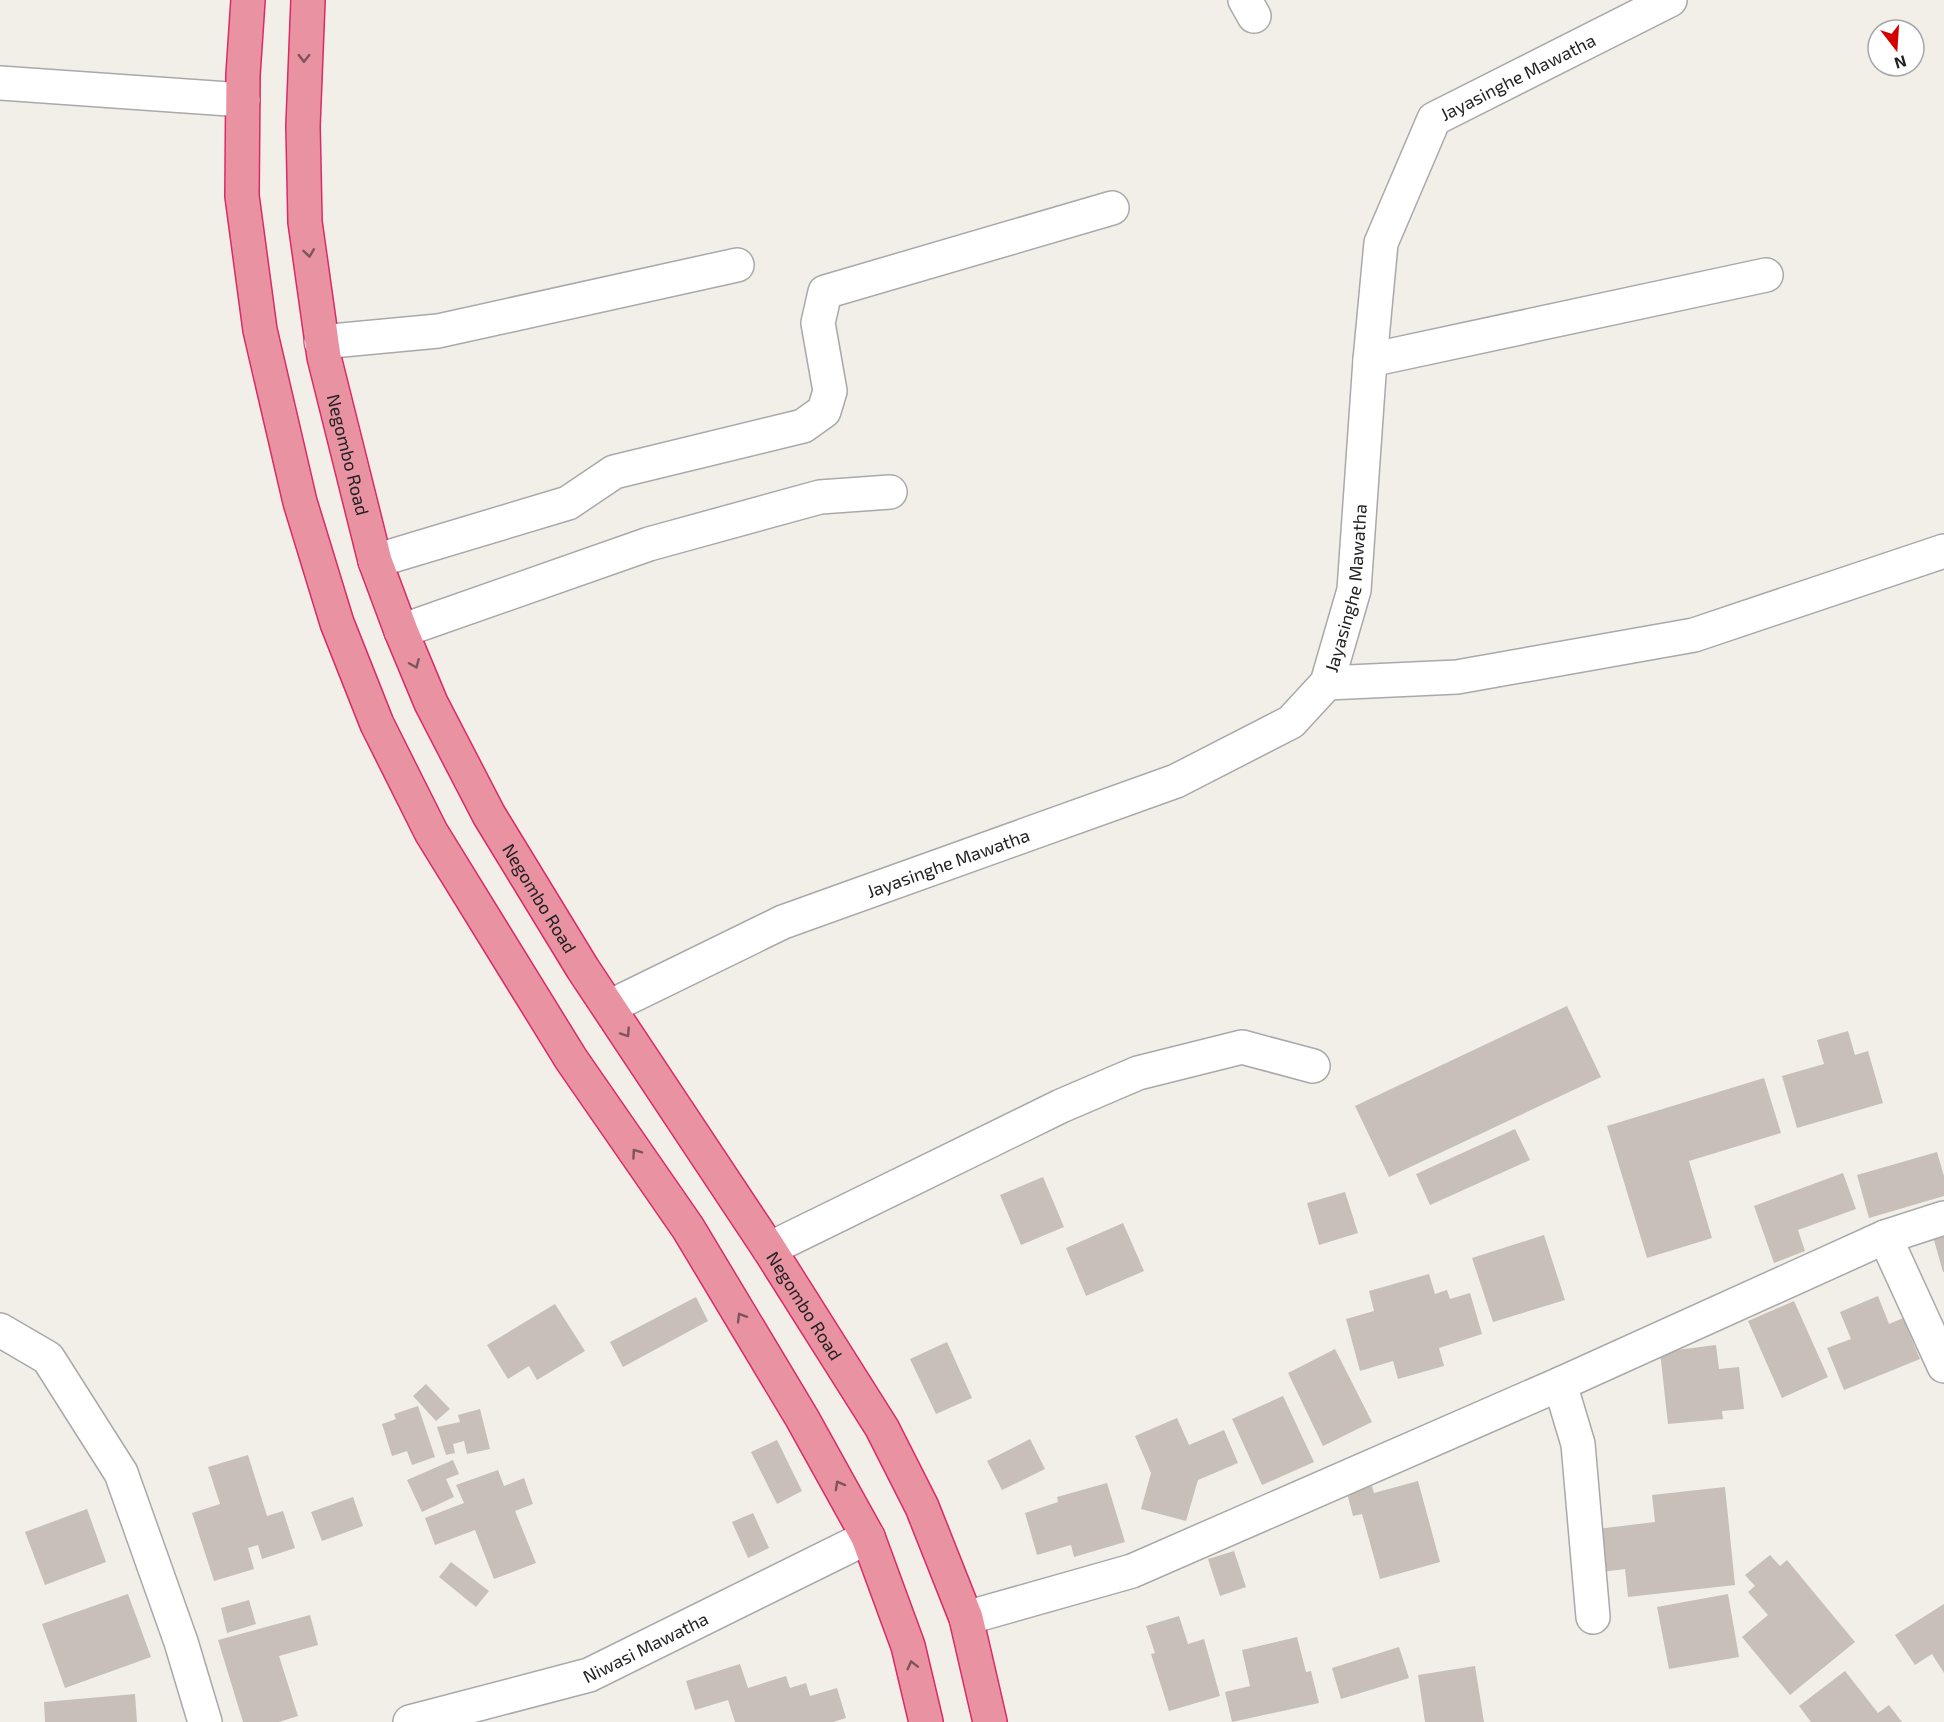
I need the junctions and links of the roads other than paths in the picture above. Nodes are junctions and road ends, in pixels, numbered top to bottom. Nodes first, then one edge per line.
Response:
1 (248, 0) edge
2 (308, 0) edge
3 (1670, 0) edge
4 (0, 83) edge
5 (243, 100) junction
6 (1112, 208) dead end
7 (737, 264) dead end
8 (1766, 275) dead end
9 (321, 342) junction
10 (1370, 360) junction
11 (890, 492) dead end
12 (1944, 551) edge
13 (375, 561) junction
14 (401, 631) junction
15 (1327, 683) junction
16 (609, 1007) junction
17 (1313, 1066) dead end
18 (1944, 1218) edge
19 (1885, 1238) junction
20 (769, 1249) junction
21 (0, 1330) edge
22 (1944, 1366) edge
23 (1560, 1384) junction
24 (868, 1537) junction
25 (1593, 1617) dead end
26 (966, 1618) junction
27 (205, 1722) edge
28 (410, 1722) edge
29 (926, 1722) edge
30 (990, 1722) edge

1 - 5 highway
2 -> 9 highway, Negombo Road
3 - 10 street, Jayasinghe Mawatha
4 - 5 street
24 -> 5 highway
6 - 13 street
7 - 9 street
8 - 10 street
9 - 13 highway, Negombo Road
10 - 15 street, Jayasinghe Mawatha
11 - 14 street
12 - 15 street
13 - 14 highway, Negombo Road
14 -> 16 highway, Negombo Road
15 - 16 street, Jayasinghe Mawatha
16 -> 20 highway, Negombo Road
17 - 20 street
18 - 19 street
19 - 22 street
19 - 23 street
20 - 26 highway, Negombo Road
21 - 27 street
23 - 25 street
23 - 26 street
24 - 28 street, Niwasi Mawatha
29 -> 24 highway
26 - 30 highway, Negombo Road

